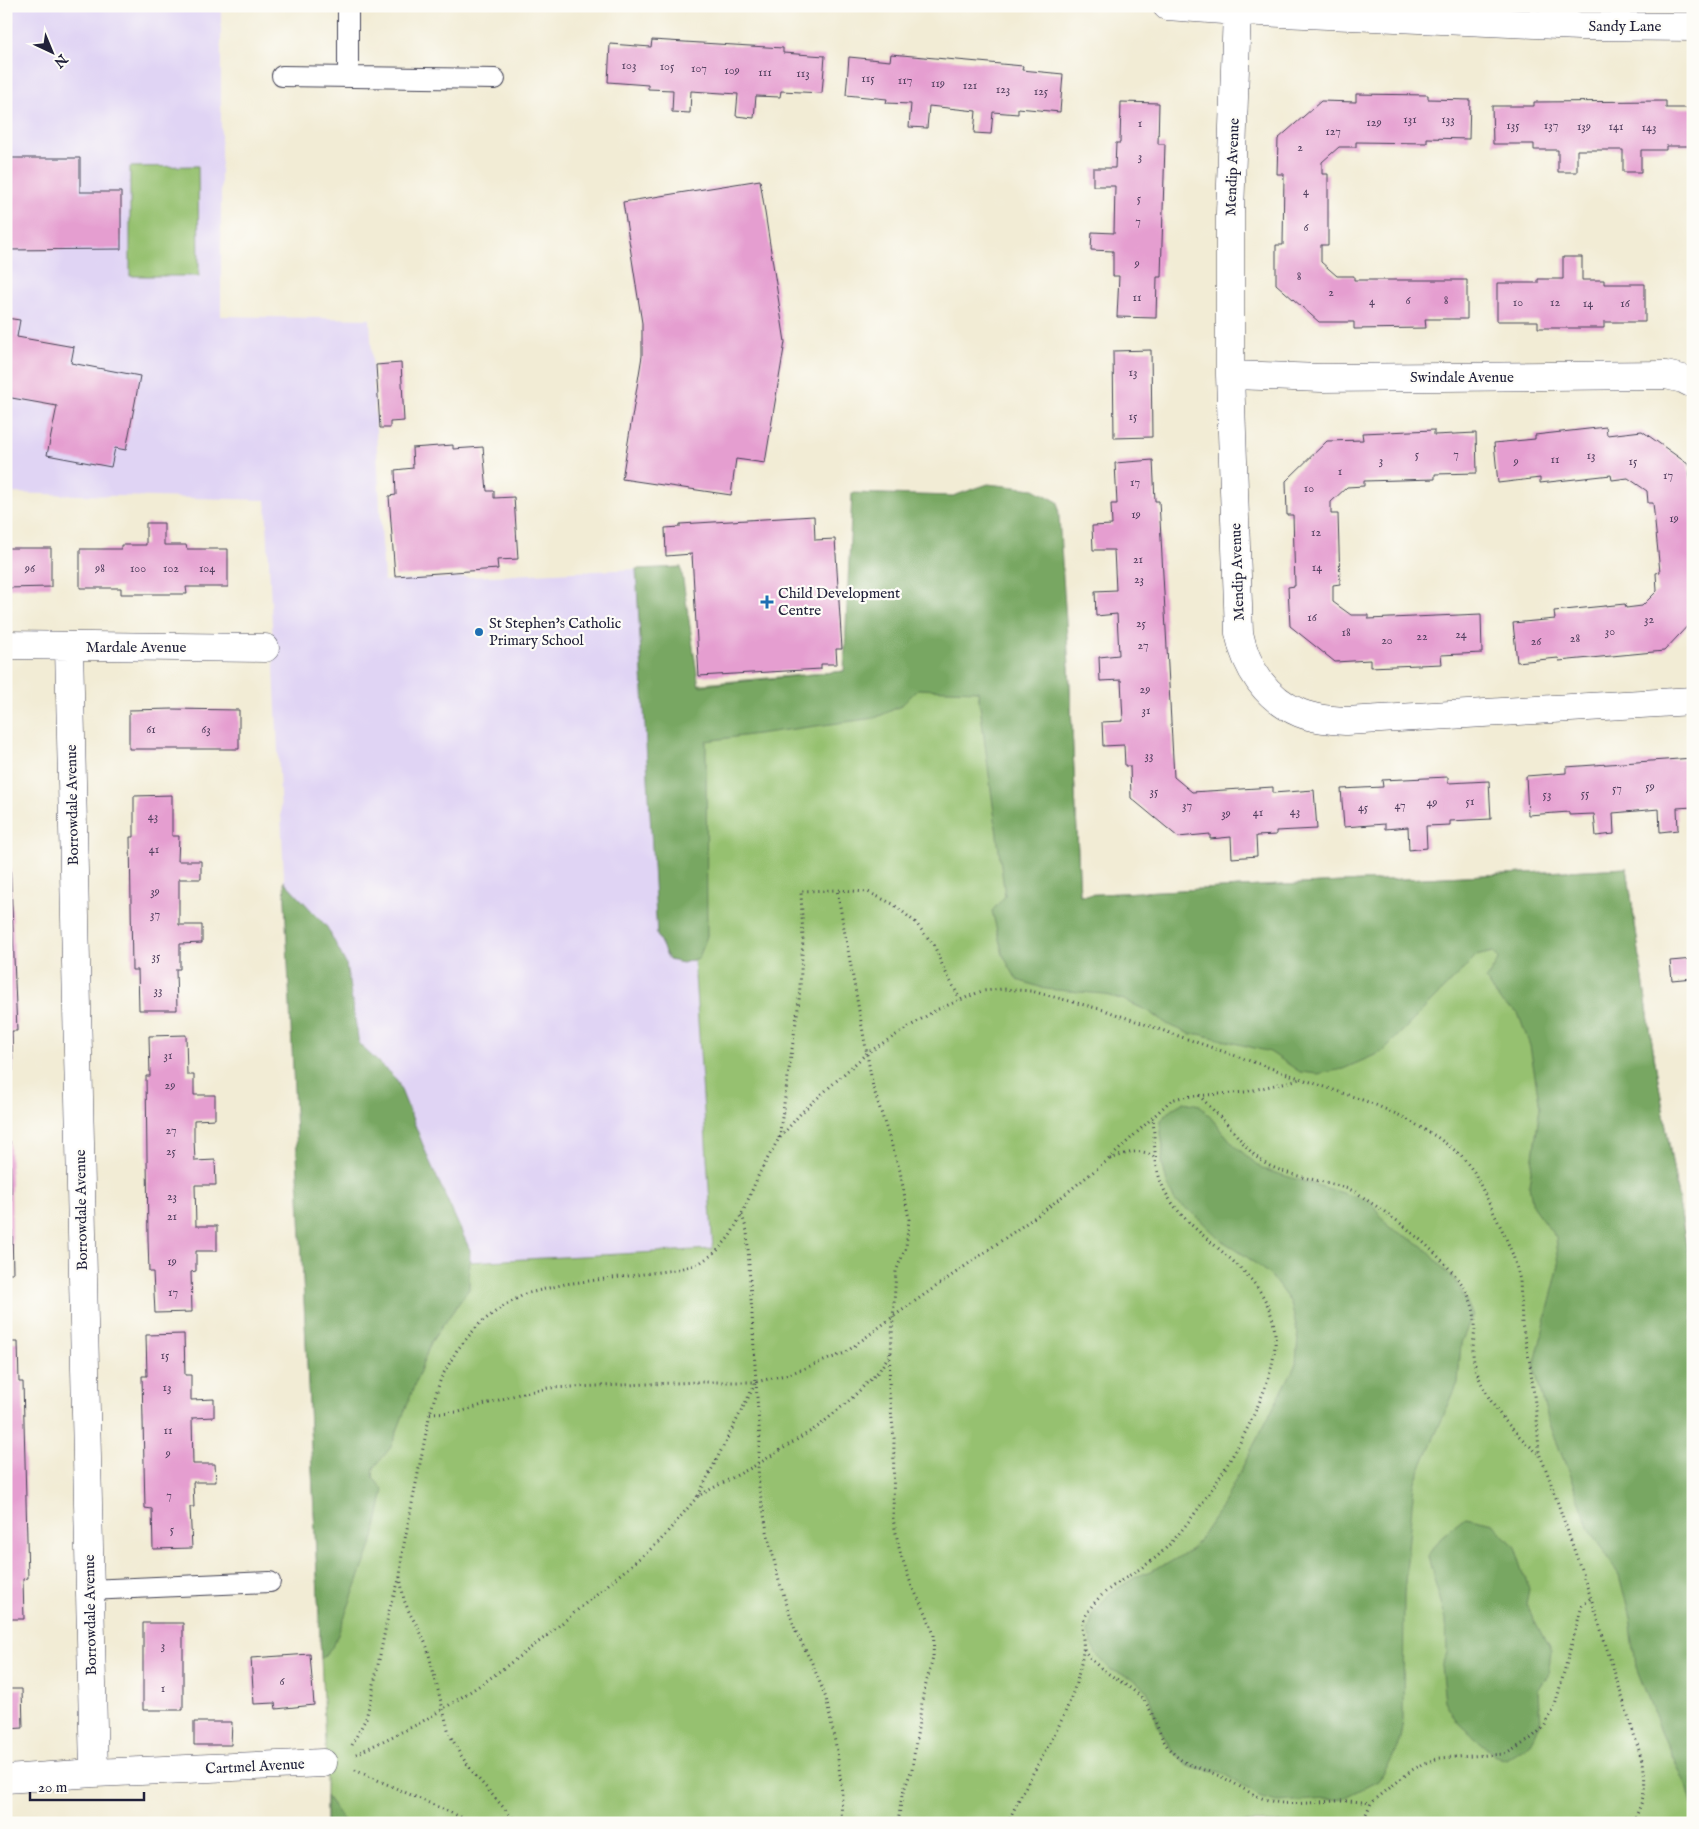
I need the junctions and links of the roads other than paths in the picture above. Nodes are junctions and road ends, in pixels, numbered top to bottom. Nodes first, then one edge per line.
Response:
1 (348, 6) edge
2 (1167, 6) edge
3 (1237, 12) junction
4 (1693, 27) edge
5 (282, 76) dead end
6 (348, 77) junction
7 (495, 80) dead end
8 (1230, 375) junction
9 (1693, 384) edge
10 (6, 645) edge
11 (69, 646) junction
12 (265, 648) dead end
13 (1693, 700) edge
14 (270, 1582) dead end
15 (89, 1590) junction
16 (330, 1763) road end
17 (94, 1774) junction
18 (6, 1779) edge

1 - 6 lane
2 - 3 street, Sandy Lane
3 - 4 street, Sandy Lane
3 - 8 street, Mendip Avenue
5 - 6 lane
6 - 7 lane
8 - 9 street, Swindale Avenue
8 - 13 street, Mendip Avenue
10 - 11 street, Mardale Avenue
11 - 12 street, Mardale Avenue
11 - 15 street, Borrowdale Avenue
14 - 15 lane
15 - 17 street, Borrowdale Avenue
16 - 17 street, Cartmel Avenue
17 - 18 street, Cartmel Avenue

